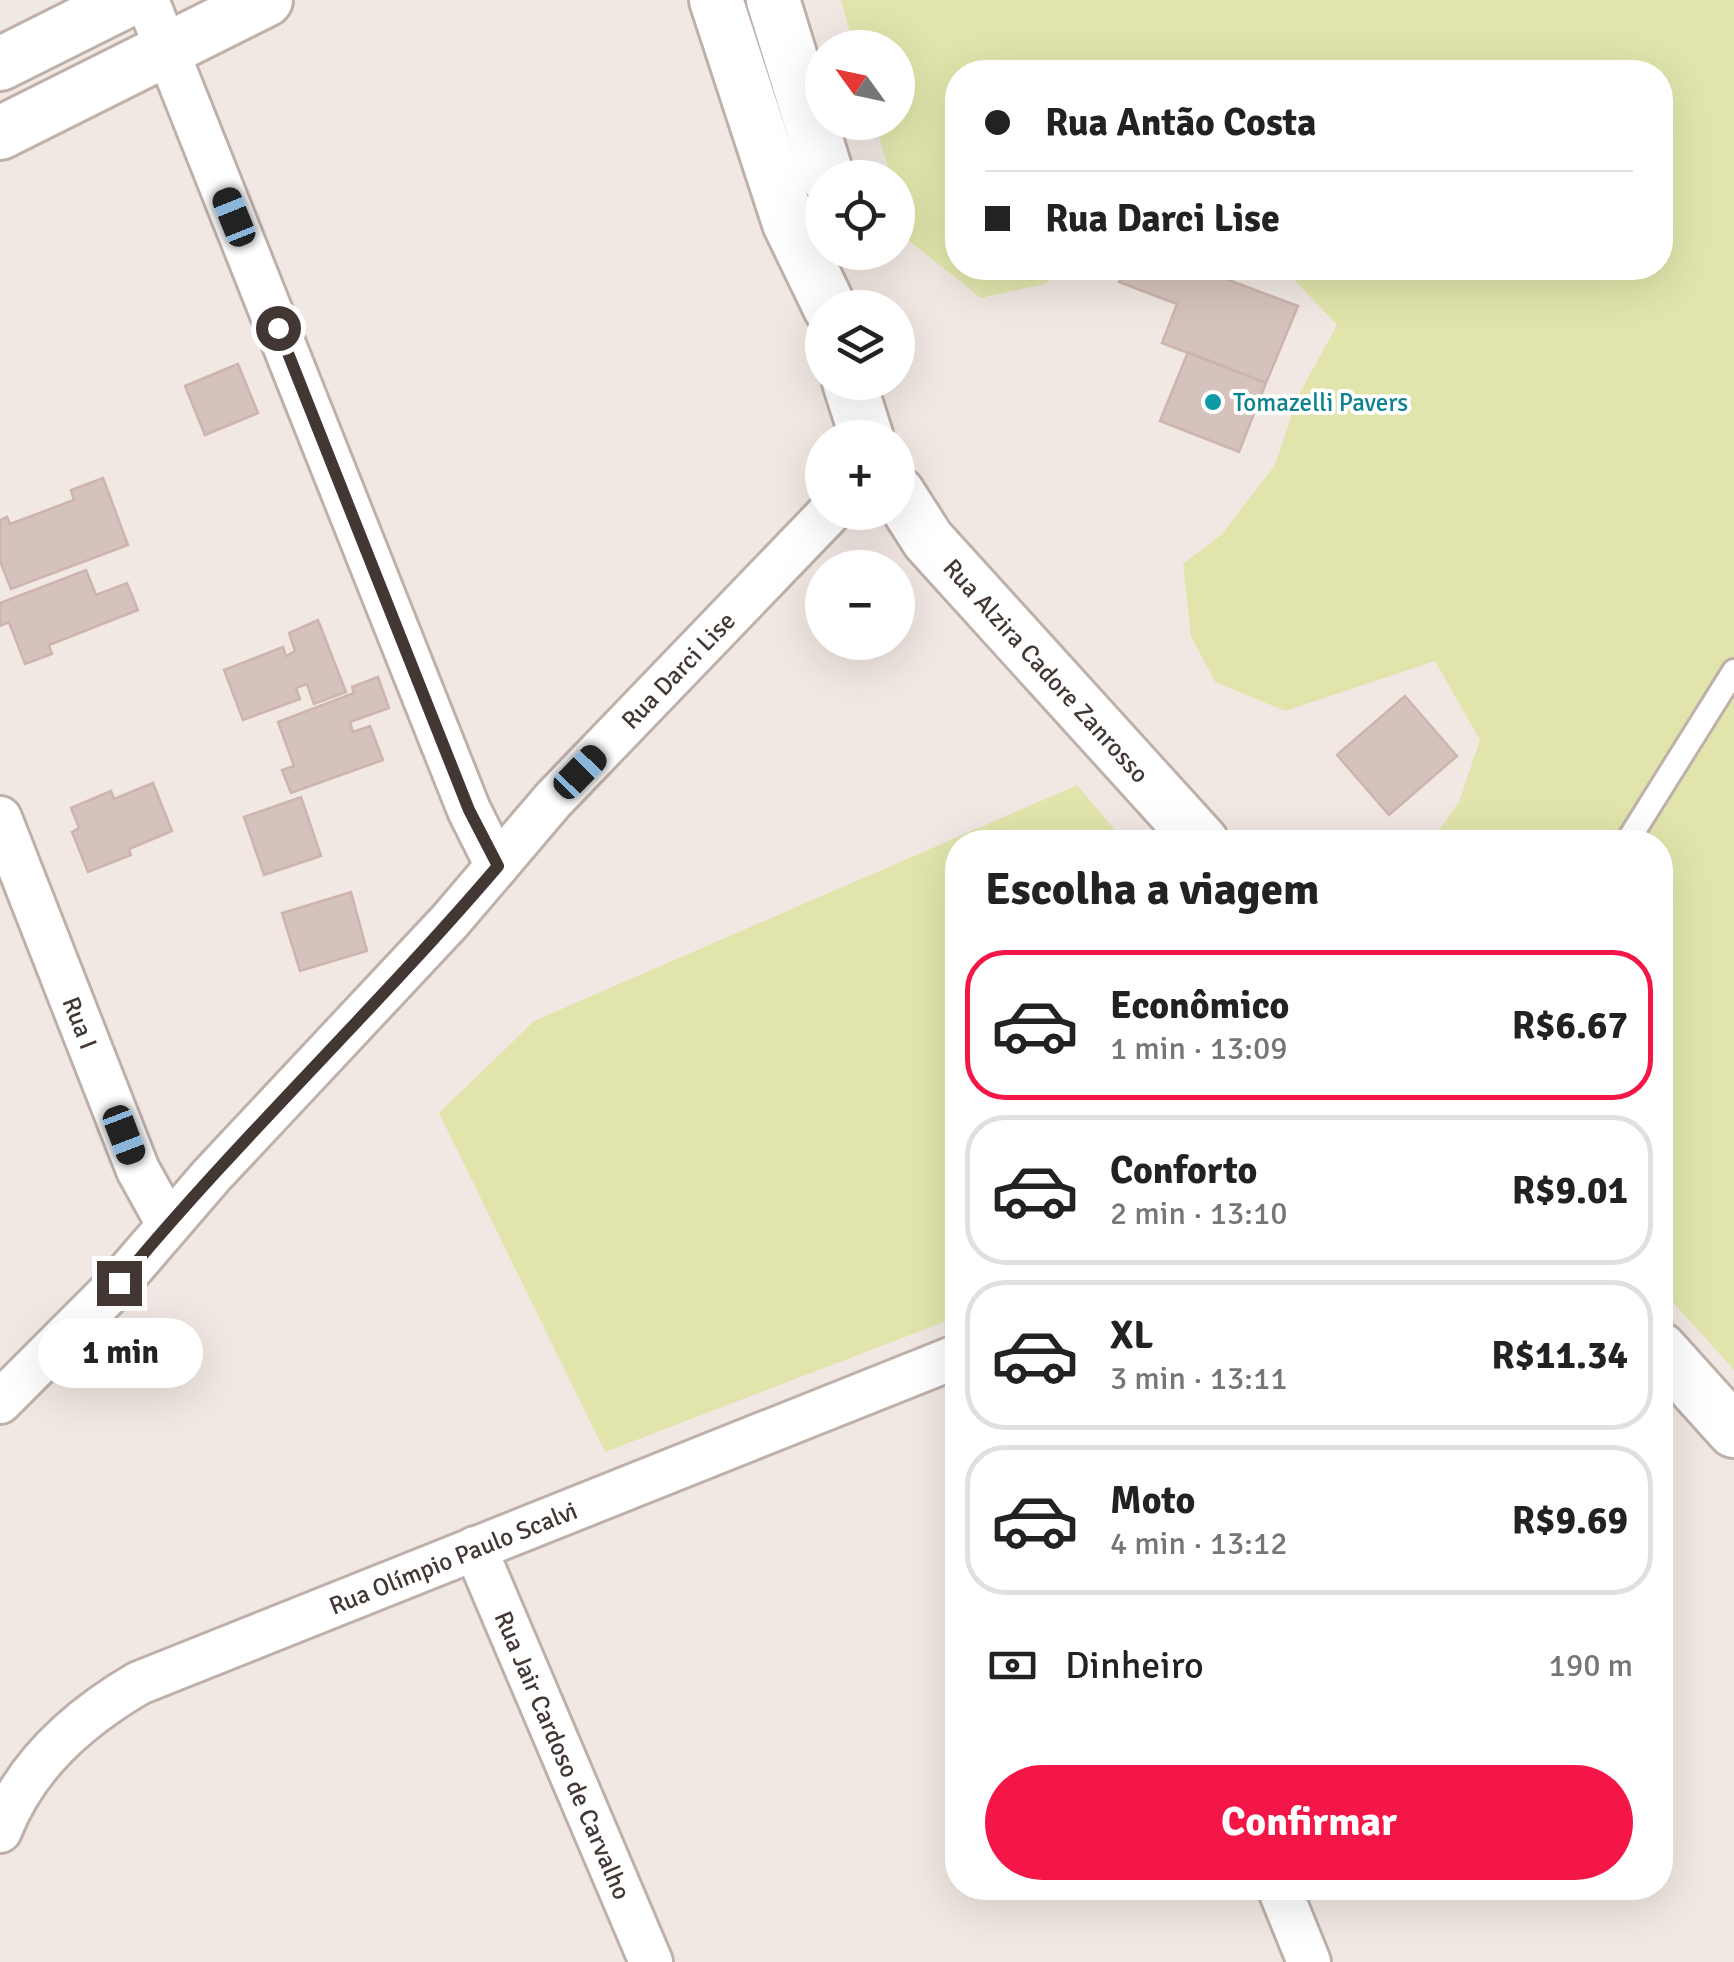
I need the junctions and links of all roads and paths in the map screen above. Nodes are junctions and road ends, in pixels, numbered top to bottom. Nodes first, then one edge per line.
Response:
1 (128, 0) edge
2 (147, 0) edge
3 (266, 0) edge
4 (716, 0) edge
5 (773, 0) edge
6 (167, 50) junction
7 (0, 64) edge
8 (0, 133) edge
9 (822, 160) edge
10 (824, 290) edge
11 (915, 520) edge
12 (813, 530) edge
13 (1734, 671) edge
14 (0, 818) edge
15 (1191, 830) edge
16 (1635, 830) edge
17 (498, 866) junction
18 (168, 1224) junction
19 (945, 1361) edge
20 (1673, 1363) edge
21 (0, 1402) edge
22 (1734, 1431) edge
23 (475, 1548) junction
24 (0, 1831) edge
25 (1284, 1900) edge
26 (651, 1962) edge
27 (1308, 1962) edge

1 - 7 street
2 - 6 street
3 - 6 street
4 - 10 street
5 - 9 street
6 - 8 street
6 - 17 street
11 - 15 street, Rua Alzira Cadore Zanrosso
12 - 17 street, Rua Darci Lise
13 - 16 lane
14 - 18 street, Rua I
17 - 18 street, Rua Darci Lise
18 - 21 street, Rua Darci Lise
19 - 23 street, Rua Olímpio Paulo Scalvi
20 - 22 street
23 - 24 street, Rua Olímpio Paulo Scalvi
23 - 26 street, Rua Jair Cardoso de Carvalho
25 - 27 street

